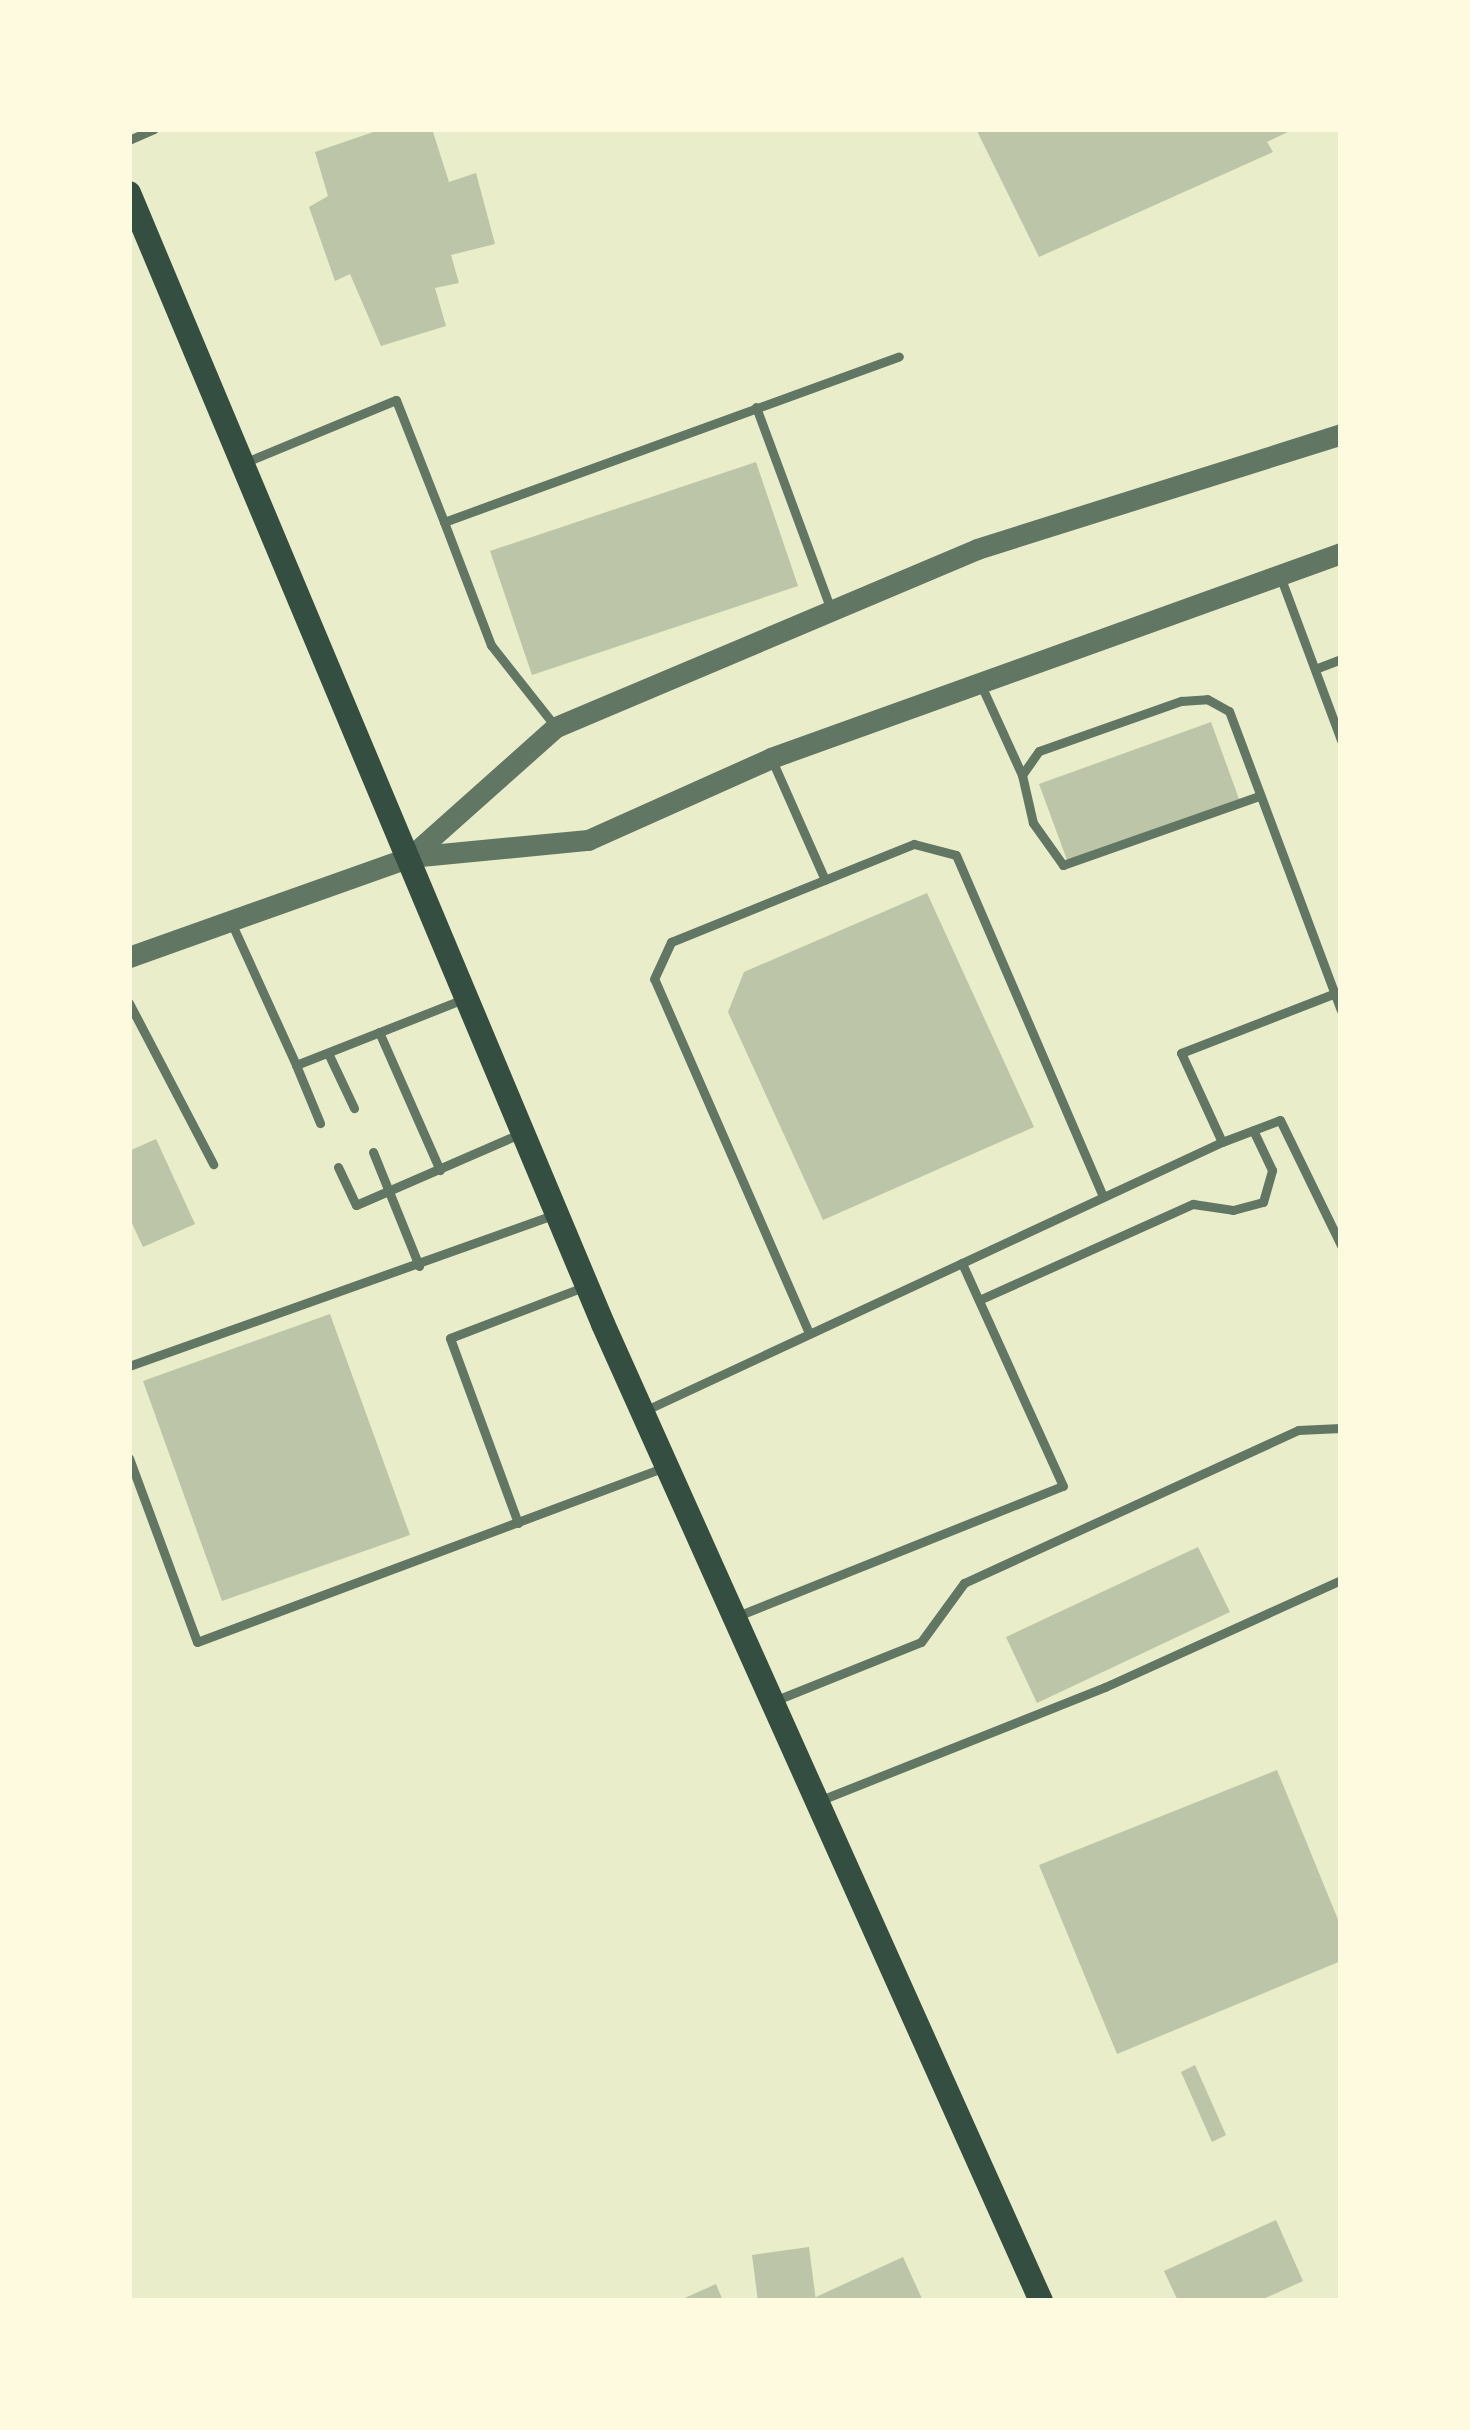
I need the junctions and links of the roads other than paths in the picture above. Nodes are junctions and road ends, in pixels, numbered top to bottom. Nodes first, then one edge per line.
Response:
1 (154, 129) edge
2 (129, 140) edge
3 (129, 193) edge
4 (899, 356) dead end
5 (756, 407) junction
6 (1341, 434) edge
7 (246, 462) junction
8 (444, 522) junction
9 (1341, 554) edge
10 (1280, 576) junction
11 (831, 610) junction
12 (1341, 659) edge
13 (1315, 669) junction
14 (981, 685) junction
15 (556, 728) junction
16 (1341, 740) edge
17 (771, 758) junction
18 (1022, 776) junction
19 (1258, 796) junction
20 (410, 857) junction
21 (824, 880) junction
22 (230, 920) junction
23 (129, 957) edge
24 (1337, 992) edge
25 (469, 997) junction
26 (129, 1003) edge
27 (1341, 1010) edge
28 (379, 1032) junction
29 (328, 1053) junction
30 (296, 1065) junction
31 (354, 1108) dead end
32 (320, 1123) dead end
33 (1253, 1130) junction
34 (524, 1132) junction
35 (1222, 1142) junction
36 (374, 1152) dead end
37 (213, 1164) dead end
38 (338, 1168) dead end
39 (440, 1170) junction
40 (391, 1191) junction
41 (1103, 1197) junction
42 (558, 1213) junction
43 (1341, 1245) edge
44 (962, 1263) junction
45 (419, 1266) junction
46 (587, 1286) junction
47 (979, 1300) junction
48 (809, 1333) junction
49 (129, 1366) edge
50 (644, 1411) junction
51 (1341, 1428) edge
52 (129, 1458) edge
53 (668, 1466) junction
54 (518, 1522) junction
55 (1341, 1580) edge
56 (735, 1617) junction
57 (772, 1702) junction
58 (816, 1802) junction
59 (1041, 2301) edge

1 - 2 lane
3 - 7 main road
4 - 5 lane
5 - 8 lane
5 - 11 lane
6 - 11 street
7 - 8 lane
7 - 20 main road
8 - 15 lane
9 - 10 street
10 - 13 lane
10 - 14 street
11 - 15 street
12 - 13 lane
13 - 16 lane
14 - 17 street
14 - 18 lane
15 - 20 street
17 - 20 street
17 - 21 lane
18 - 19 lane
18 - 19 lane
19 - 24 lane
20 - 22 street
20 - 25 main road
21 - 41 lane
21 - 48 lane
22 - 23 street
22 - 30 lane
24 - 27 lane
24 - 35 lane
25 - 28 lane
25 - 34 main road
26 - 37 lane
28 - 29 lane
28 - 39 lane
29 - 30 lane
29 - 31 lane
30 - 32 lane
33 - 35 lane
33 - 43 lane
33 - 47 lane
34 - 39 lane
34 - 42 main road
35 - 41 lane
36 - 40 lane
38 - 40 lane
39 - 40 lane
40 - 45 lane
41 - 44 lane
42 - 45 lane
42 - 46 main road
44 - 47 lane
44 - 48 lane
45 - 49 lane
46 - 50 main road
46 - 54 lane
47 - 56 lane
48 - 50 lane
50 - 53 main road
51 - 57 lane
52 - 54 lane
53 - 54 lane
53 - 56 main road
55 - 58 lane
56 - 57 main road
57 - 58 main road
58 - 59 main road

